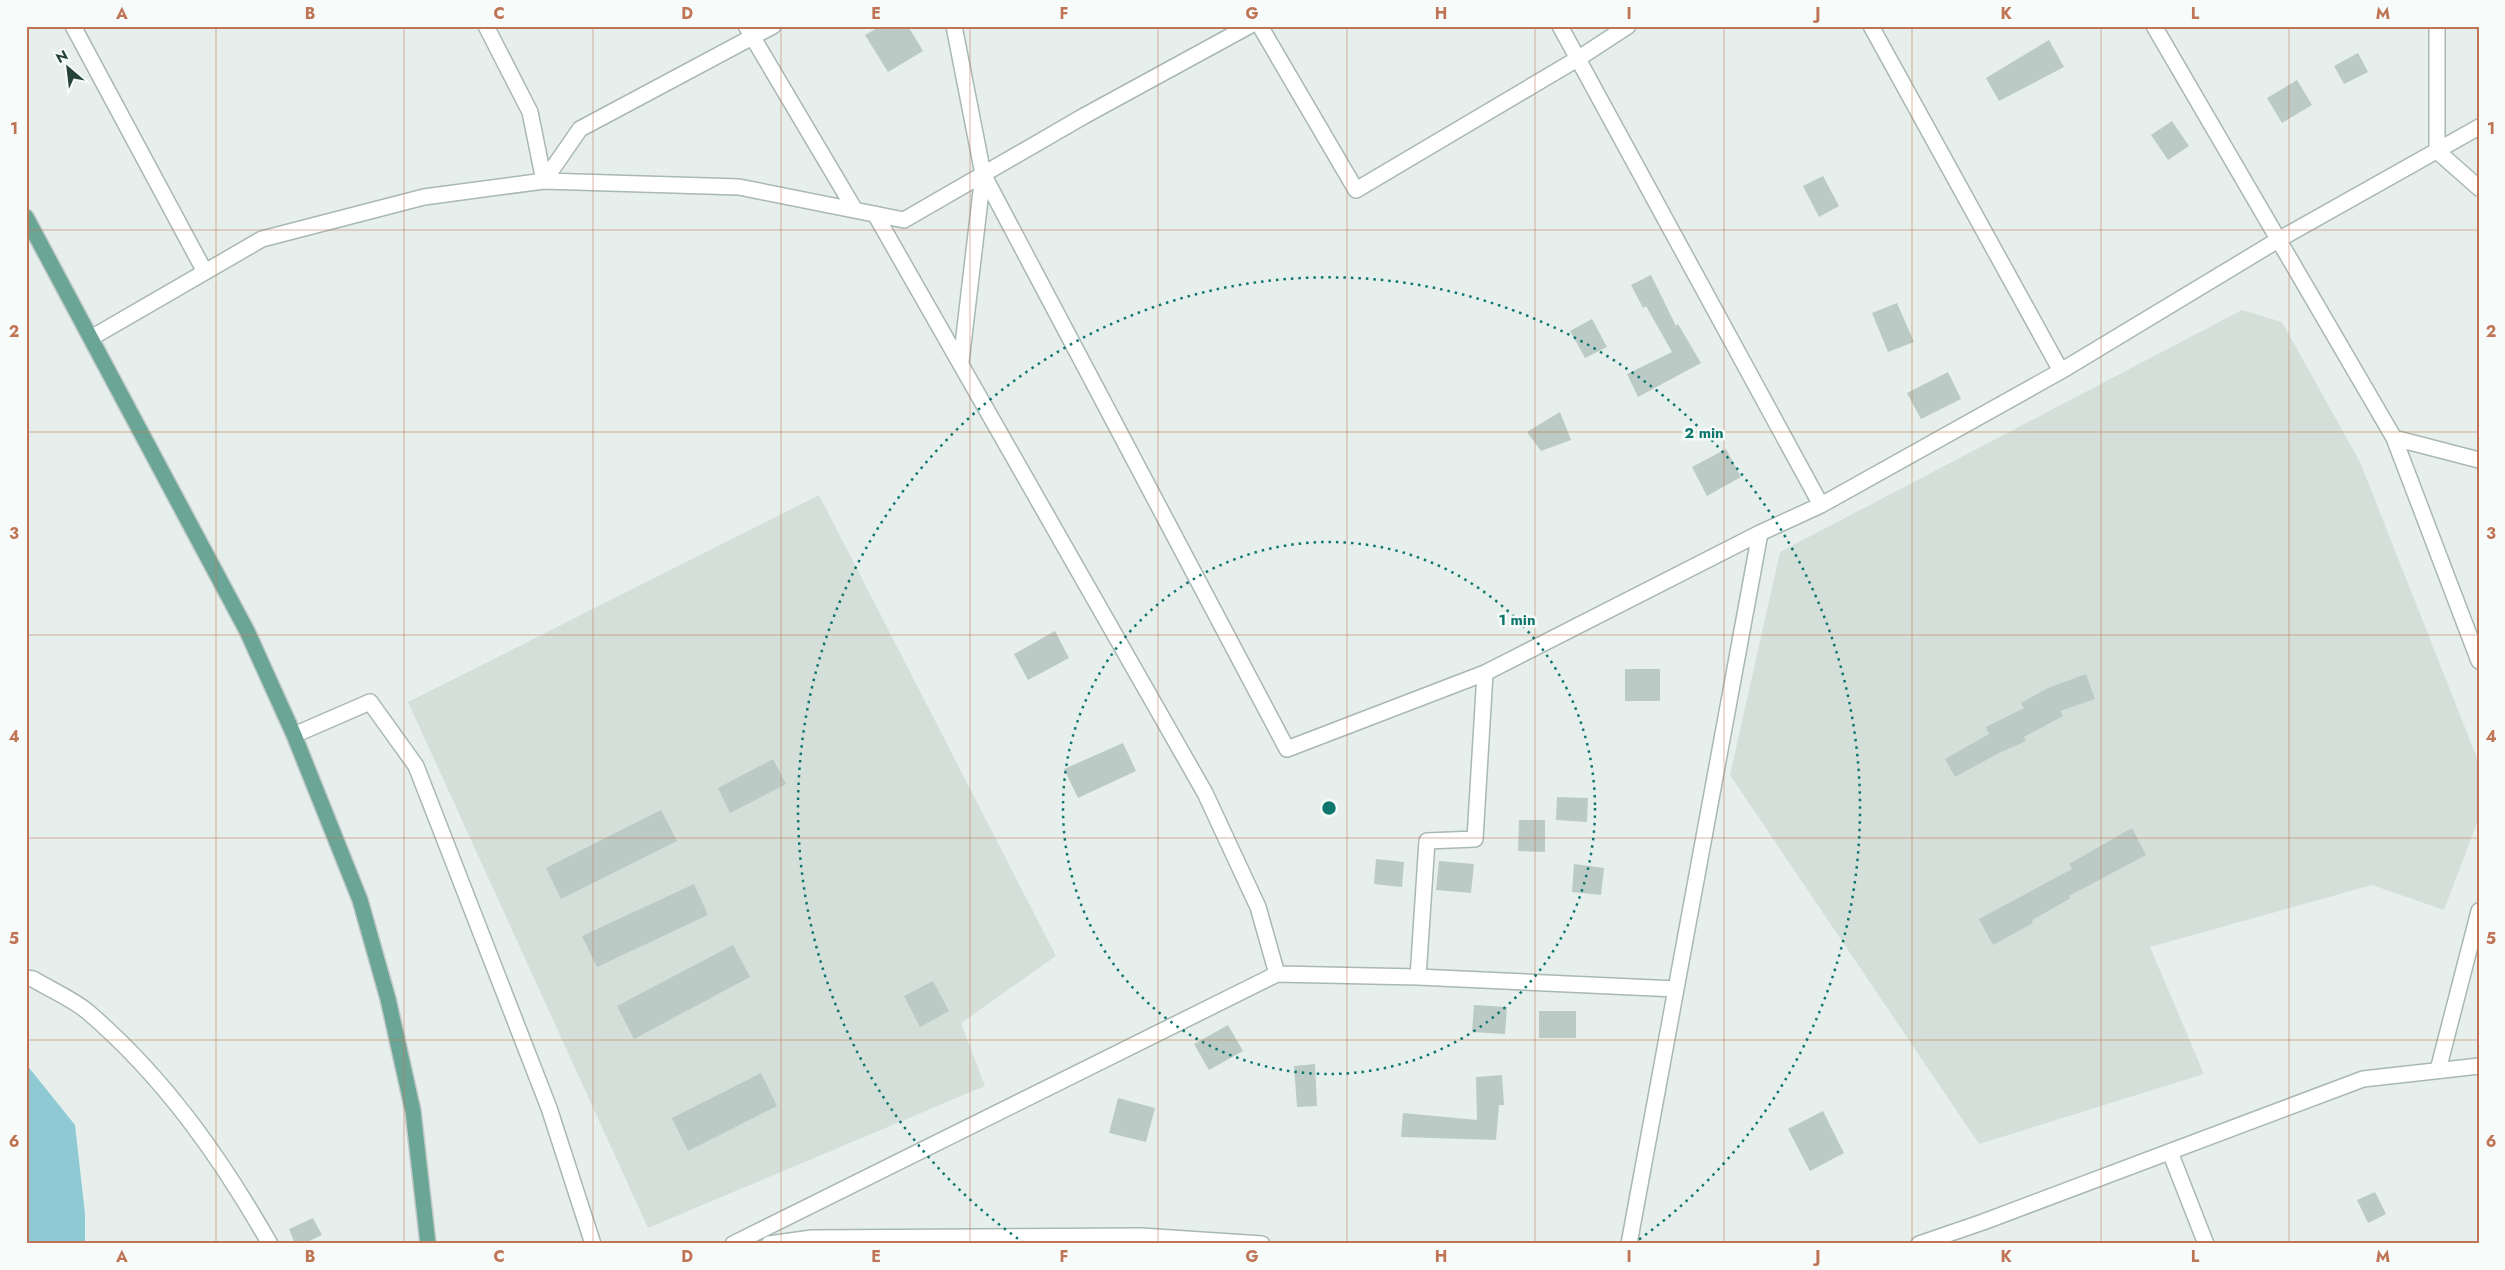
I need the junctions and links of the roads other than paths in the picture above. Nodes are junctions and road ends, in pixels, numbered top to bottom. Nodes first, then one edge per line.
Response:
1 (74, 26) edge
2 (486, 26) edge
3 (773, 26) edge
4 (954, 26) edge
5 (1249, 26) edge
6 (1260, 26) edge
7 (1560, 26) edge
8 (1628, 26) edge
9 (1871, 26) edge
10 (2154, 26) edge
11 (2437, 26) edge
12 (749, 31) edge
13 (1579, 58) junction
14 (2479, 128) edge
15 (2437, 151) junction
16 (983, 174) junction
17 (544, 181) junction
18 (2479, 188) edge
19 (855, 210) junction
20 (875, 214) junction
21 (26, 217) edge
22 (2278, 240) junction
23 (205, 272) junction
24 (91, 338) junction
25 (962, 362) junction
26 (2061, 371) junction
27 (2394, 438) junction
28 (2479, 460) edge
29 (1821, 505) junction
30 (1760, 533) junction
31 (2479, 661) edge
32 (1485, 672) junction
33 (294, 735) junction
34 (2479, 911) edge
35 (1277, 974) junction
36 (1418, 977) junction
37 (26, 978) edge
38 (1676, 990) junction
39 (2479, 1066) edge
40 (2438, 1070) junction
41 (2170, 1152) junction
42 (1158, 1240) edge
43 (270, 1244) edge
44 (428, 1244) edge
45 (593, 1244) edge
46 (733, 1244) edge
47 (769, 1244) edge
48 (1262, 1244) edge
49 (1629, 1244) edge
50 (1919, 1244) edge
51 (2206, 1244) edge

1 - 23 street
2 - 17 street
3 - 12 street
4 - 16 street
5 - 16 street
6 - 13 street
7 - 13 street
8 - 13 street
9 - 26 street
10 - 22 street
11 - 15 street
12 - 17 street
12 - 19 street
13 - 29 street
14 - 15 street
15 - 18 street
15 - 22 street
16 - 20 street
16 - 25 street
16 - 32 street
17 - 19 street
17 - 23 street
19 - 20 street
20 - 25 street
21 - 24 main road
22 - 26 street
22 - 27 street
23 - 24 street
24 - 33 main road
25 - 35 street
26 - 29 street
27 - 28 street
27 - 31 street
29 - 30 street
30 - 32 street
30 - 38 street
32 - 36 street
33 - 44 main road
33 - 45 street
34 - 40 street
35 - 36 street
35 - 46 street
36 - 38 street
37 - 43 street
38 - 49 street
39 - 40 street
40 - 41 street
41 - 50 street
41 - 51 street
42 - 47 street
42 - 48 street

